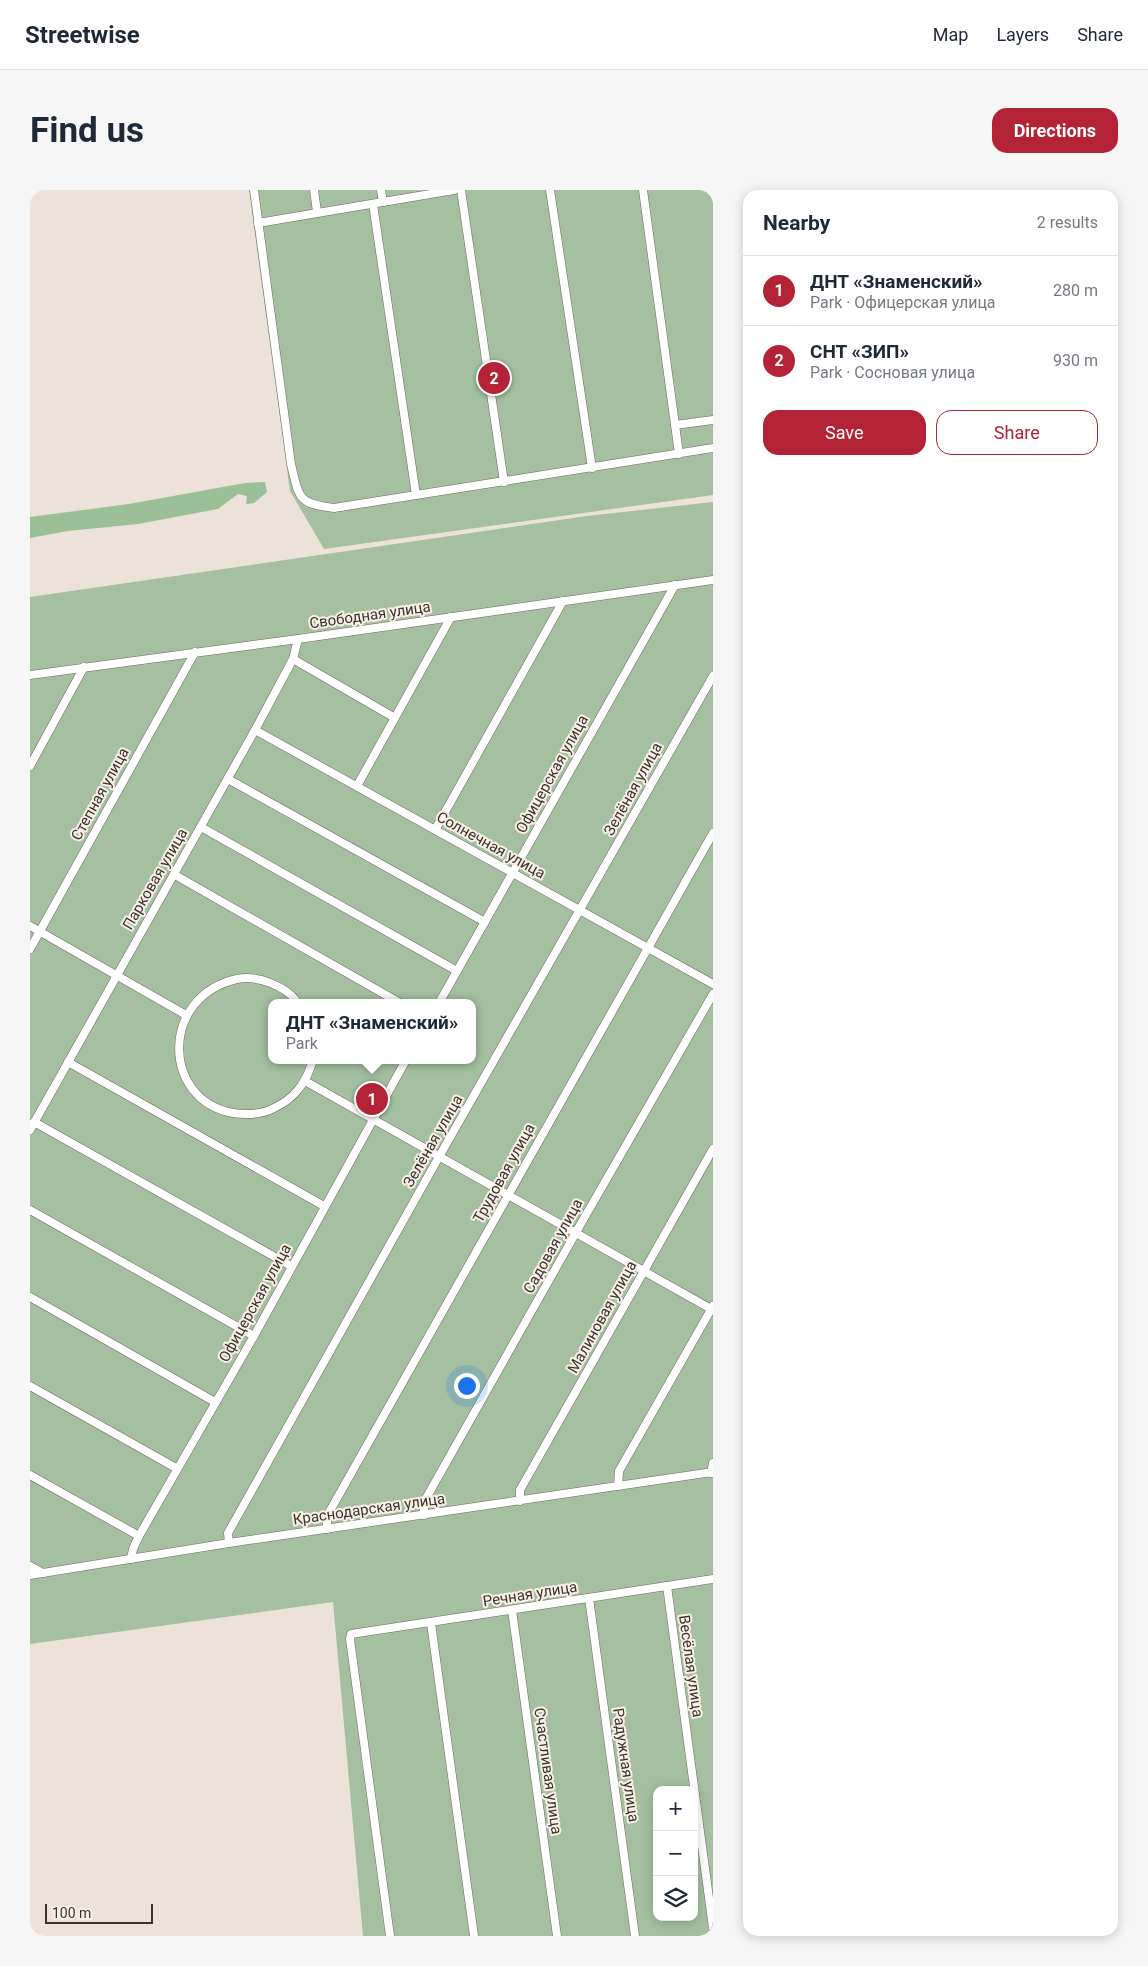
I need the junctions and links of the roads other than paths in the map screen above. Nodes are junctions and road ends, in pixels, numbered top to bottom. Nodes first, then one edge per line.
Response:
1 (254, 190) edge
2 (314, 190) edge
3 (381, 190) edge
4 (448, 190) edge
5 (461, 190) edge
6 (550, 190) edge
7 (643, 190) edge
8 (383, 202) junction
9 (373, 204) junction
10 (317, 212) junction
11 (258, 223) junction
12 (713, 420) edge
13 (675, 425) junction
14 (713, 448) edge
15 (679, 454) junction
16 (592, 468) junction
17 (504, 482) junction
18 (416, 495) junction
19 (713, 580) edge
20 (675, 585) junction
21 (563, 601) junction
22 (450, 617) junction
23 (298, 640) junction
24 (195, 652) junction
25 (293, 659) junction
26 (84, 667) junction
27 (30, 675) edge
28 (713, 676) edge
29 (395, 718) junction
30 (255, 730) junction
31 (30, 766) edge
32 (228, 780) junction
33 (358, 786) junction
34 (201, 827) junction
35 (435, 830) junction
36 (713, 833) edge
37 (512, 873) junction
38 (175, 875) junction
39 (581, 910) junction
40 (485, 922) junction
41 (30, 926) edge
42 (40, 931) junction
43 (649, 947) junction
44 (30, 949) edge
45 (456, 970) junction
46 (116, 974) junction
47 (713, 984) edge
48 (713, 994) edge
49 (293, 999) edge
50 (393, 999) edge
51 (441, 999) edge
52 (186, 1015) junction
53 (68, 1062) junction
54 (311, 1064) edge
55 (404, 1064) edge
56 (305, 1081) junction
57 (373, 1119) junction
58 (34, 1122) junction
59 (30, 1130) edge
60 (713, 1149) edge
61 (440, 1155) junction
62 (506, 1196) junction
63 (324, 1206) junction
64 (30, 1210) edge
65 (576, 1233) junction
66 (291, 1266) junction
67 (644, 1272) junction
68 (30, 1297) edge
69 (712, 1308) edge
70 (254, 1336) junction
71 (30, 1386) edge
72 (215, 1402) junction
73 (713, 1462) edge
74 (176, 1468) junction
75 (712, 1473) edge
76 (30, 1476) edge
77 (618, 1486) junction
78 (520, 1501) junction
79 (424, 1515) junction
80 (327, 1529) junction
81 (138, 1536) junction
82 (229, 1543) junction
83 (131, 1560) junction
84 (30, 1566) edge
85 (43, 1573) junction
86 (30, 1575) edge
87 (713, 1579) edge
88 (667, 1586) junction
89 (589, 1598) junction
90 (512, 1610) junction
91 (431, 1623) junction
92 (713, 1928) edge
93 (390, 1936) edge
94 (474, 1936) edge
95 (557, 1936) edge
96 (636, 1936) edge

1 - 11 street
2 - 10 street
3 - 8 street
4 - 8 street
5 - 17 street
6 - 16 street
7 - 13 street
8 - 9 street
9 - 10 street
9 - 18 street
10 - 11 street
11 - 18 street
12 - 13 street
13 - 15 street
14 - 15 street
15 - 16 street
16 - 17 street
17 - 18 street
19 - 20 street, Свободная улица
20 - 21 street, Свободная улица
20 - 37 street, Офицерская улица
21 - 22 street, Свободная улица
21 - 35 street
22 - 23 street, Свободная улица
22 - 29 street
23 - 24 street, Свободная улица
23 - 25 street, Парковая улица
24 - 26 street, Свободная улица
24 - 42 street, Степная улица
25 - 29 street
25 - 30 street, Парковая улица
26 - 27 street, Свободная улица
26 - 31 street
28 - 39 street, Зелёная улица
29 - 33 street
30 - 32 street, Парковая улица
30 - 33 street, Солнечная улица
32 - 34 street, Парковая улица
32 - 40 street
33 - 35 street, Солнечная улица
34 - 38 street, Парковая улица
34 - 45 street
35 - 37 street, Солнечная улица
36 - 43 street, Трудовая улица
37 - 39 street, Солнечная улица
37 - 40 street, Офицерская улица
38 - 46 street, Парковая улица
38 - 50 street
39 - 43 street, Солнечная улица
39 - 61 street, Зелёная улица
40 - 45 street, Офицерская улица
41 - 42 street
42 - 44 street, Степная улица
42 - 46 street
43 - 47 street, Солнечная улица
43 - 62 street, Трудовая улица
45 - 51 street, Офицерская улица
46 - 52 street
46 - 53 street, Парковая улица
48 - 65 street, Садовая улица
49 - 52 street
52 - 56 street
53 - 58 street, Парковая улица
53 - 63 street
54 - 56 street
55 - 57 street, Офицерская улица
56 - 57 street
57 - 61 street
57 - 63 street, Офицерская улица
58 - 59 street, Парковая улица
58 - 66 street
60 - 67 street, Малиновая улица
61 - 62 street
61 - 82 street, Зелёная улица
62 - 65 street
62 - 80 street, Трудовая улица
63 - 66 street, Офицерская улица
64 - 70 street
65 - 67 street
65 - 79 street, Садовая улица
66 - 70 street, Офицерская улица
67 - 69 street
67 - 78 street, Малиновая улица
68 - 72 street
69 - 77 street
70 - 72 street, Офицерская улица
71 - 74 street
72 - 74 street, Офицерская улица
73 - 75 street
74 - 81 street, Офицерская улица
75 - 77 street, Краснодарская улица
76 - 81 street
77 - 78 street, Краснодарская улица
78 - 79 street, Краснодарская улица
79 - 80 street, Краснодарская улица
80 - 82 street, Краснодарская улица
81 - 83 street, Офицерская улица
82 - 83 street, Краснодарская улица
83 - 85 street, Краснодарская улица
84 - 85 street
85 - 86 street, Краснодарская улица
87 - 88 street, Речная улица
88 - 89 street, Речная улица
88 - 92 street, Весёлая улица
89 - 90 street, Речная улица
89 - 96 street, Радужная улица
90 - 91 street, Речная улица
90 - 95 street, Счастливая улица
91 - 93 street, Речная улица
91 - 94 street

